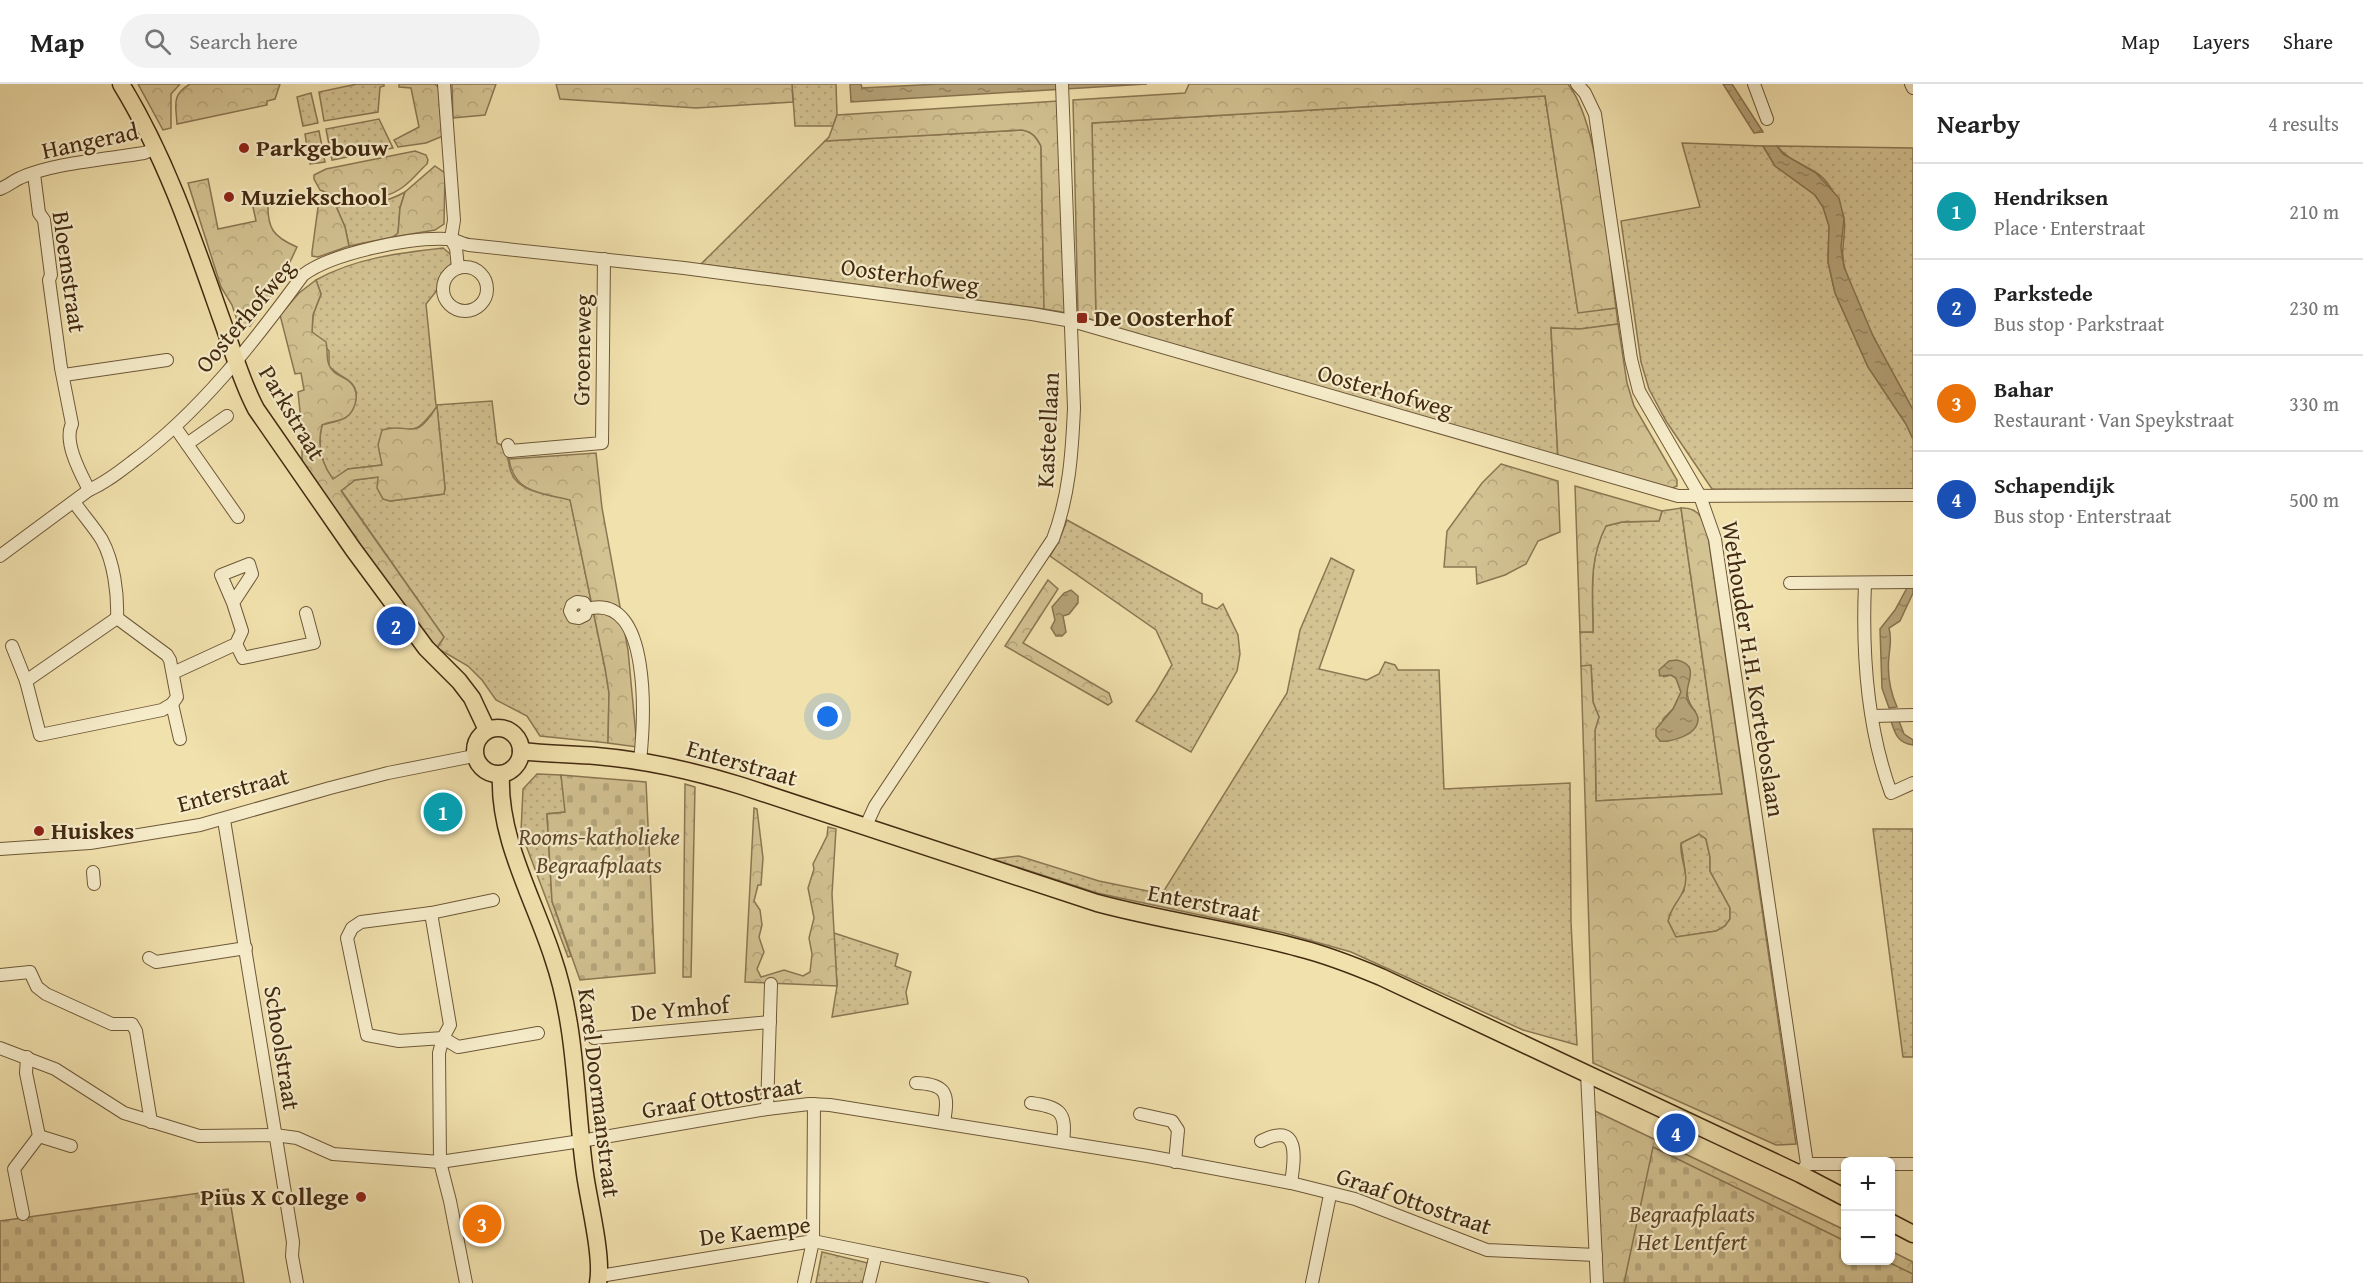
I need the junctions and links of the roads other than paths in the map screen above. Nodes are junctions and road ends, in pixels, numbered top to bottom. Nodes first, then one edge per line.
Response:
1 (121, 84) edge
2 (444, 84) edge
3 (1577, 84) edge
4 (1754, 84) edge
5 (1911, 84) edge
6 (1062, 87) edge
7 (1913, 88) edge
8 (1767, 119) dead end
9 (157, 148) junction
10 (34, 174) junction
11 (0, 189) edge
12 (451, 239) junction
13 (604, 259) junction
14 (458, 268) dead end
15 (1072, 321) junction
16 (167, 360) dead end
17 (236, 363) junction
18 (64, 375) junction
19 (227, 416) dead end
20 (175, 427) junction
21 (187, 444) junction
22 (508, 445) dead end
23 (89, 490) junction
24 (1913, 495) edge
25 (1700, 496) junction
26 (74, 502) junction
27 (238, 517) dead end
28 (0, 556) edge
29 (1908, 582) edge
30 (1790, 583) dead end
31 (1865, 584) junction
32 (233, 603) dead end
33 (587, 609) dead end
34 (306, 613) dead end
35 (117, 618) junction
36 (236, 644) junction
37 (12, 646) dead end
38 (173, 673) junction
39 (26, 681) junction
40 (172, 704) junction
41 (1910, 715) edge
42 (1873, 716) junction
43 (487, 730) junction
44 (180, 739) dead end
45 (521, 751) junction
46 (474, 756) junction
47 (640, 761) junction
48 (501, 775) junction
49 (1913, 783) edge
50 (224, 820) junction
51 (865, 828) junction
52 (0, 849) edge
53 (494, 900) dead end
54 (431, 912) junction
55 (246, 948) junction
56 (148, 958) dead end
57 (0, 975) edge
58 (771, 984) dead end
59 (770, 1022) junction
60 (538, 1033) dead end
61 (443, 1038) junction
62 (594, 1038) dead end
63 (0, 1048) edge
64 (27, 1057) junction
65 (1587, 1073) junction
66 (916, 1083) dead end
67 (814, 1104) junction
68 (1031, 1104) dead end
69 (767, 1109) junction
70 (1140, 1114) dead end
71 (150, 1122) junction
72 (944, 1122) junction
73 (275, 1135) junction
74 (39, 1136) junction
75 (1063, 1141) junction
76 (1260, 1141) dead end
77 (580, 1142) junction
78 (71, 1146) dead end
79 (440, 1162) junction
80 (1175, 1162) junction
81 (1841, 1164) edge
82 (1895, 1164) edge
83 (1913, 1164) edge
84 (1804, 1169) junction
85 (1291, 1184) junction
86 (1330, 1195) junction
87 (1841, 1195) edge
88 (23, 1214) dead end
89 (1895, 1225) edge
90 (1913, 1234) edge
91 (813, 1241) junction
92 (876, 1254) junction
93 (1596, 1255) junction
94 (599, 1279) edge
95 (297, 1283) edge
96 (466, 1283) edge
97 (804, 1283) edge
98 (869, 1283) edge
99 (1022, 1283) edge
100 (1312, 1283) edge
101 (1597, 1283) edge

1 - 9 main road, Parkstraat
2 - 12 street
3 - 25 street, Wethouder H.H. Korteboslaan
4 - 8 street
5 - 7 street
6 - 15 street, Kasteellaan
9 - 10 street, Hangerad
9 - 17 main road, Parkstraat
10 - 11 street, Hangerad
10 - 18 street, Bloemstraat
12 - 13 street, Oosterhofweg
12 - 14 street
12 - 17 street, Oosterhofweg
13 - 15 street, Oosterhofweg
13 - 22 street, Groeneweg
15 - 25 street, Oosterhofweg
15 - 51 street, Kasteellaan
16 - 18 street
17 - 20 street, Oosterhofweg
17 - 43 main road, Parkstraat
18 - 23 street, Bloemstraat
19 - 21 street
20 - 21 street
20 - 23 street, Oosterhofweg
21 - 27 street
23 - 26 street, Oosterhofweg
24 - 25 street, Oosterhofweg
25 - 84 street, Wethouder H.H. Korteboslaan
26 - 28 street, Oosterhofweg
26 - 35 street
29 - 31 street
30 - 31 street
31 - 42 street
32 - 36 street
33 - 47 street
34 - 36 street
35 - 38 street
35 - 39 street
36 - 38 street
37 - 39 street
38 - 40 street
39 - 40 street
40 - 44 street
41 - 42 street
42 - 49 street
43 - 45 main road
43 - 46 main road
45 - 47 main road, Enterstraat
45 - 48 main road
46 - 48 main road
46 - 50 street, Enterstraat
47 - 51 main road, Enterstraat
48 - 77 main road, Karel Doormanstraat
50 - 52 street, Enterstraat
50 - 55 street, Schoolstraat
51 - 65 main road, Enterstraat
53 - 54 street
54 - 61 street
54 - 61 street
55 - 56 street
55 - 73 street, Schoolstraat
57 - 71 street
58 - 59 street
59 - 62 street, De Ymhof
59 - 69 street
60 - 61 street
61 - 79 street
63 - 64 street, Graaf Ottostraat
64 - 71 street, Graaf Ottostraat
64 - 74 street
65 - 84 main road, Enterstraat
65 - 93 street
66 - 72 street
67 - 69 street, Graaf Ottostraat
67 - 72 street, Graaf Ottostraat
67 - 91 street
68 - 75 street
69 - 77 street, Graaf Ottostraat
70 - 80 street
71 - 73 street, Graaf Ottostraat
72 - 75 street, Graaf Ottostraat
73 - 79 street, Graaf Ottostraat
73 - 95 street, Schoolstraat
74 - 78 street
74 - 88 street
75 - 80 street, Graaf Ottostraat
76 - 85 street
77 - 79 street, Graaf Ottostraat
77 - 94 main road, Karel Doormanstraat
79 - 96 street
80 - 85 street, Graaf Ottostraat
81 - 84 street
82 - 83 street
84 - 87 main road, Enterstraat
85 - 86 street, Graaf Ottostraat
86 - 93 street, Graaf Ottostraat
86 - 100 street
89 - 90 main road
91 - 92 street, De Kaempe
91 - 94 street, De Kaempe
91 - 97 street
92 - 98 street
92 - 99 street, De Kaempe
93 - 101 street

